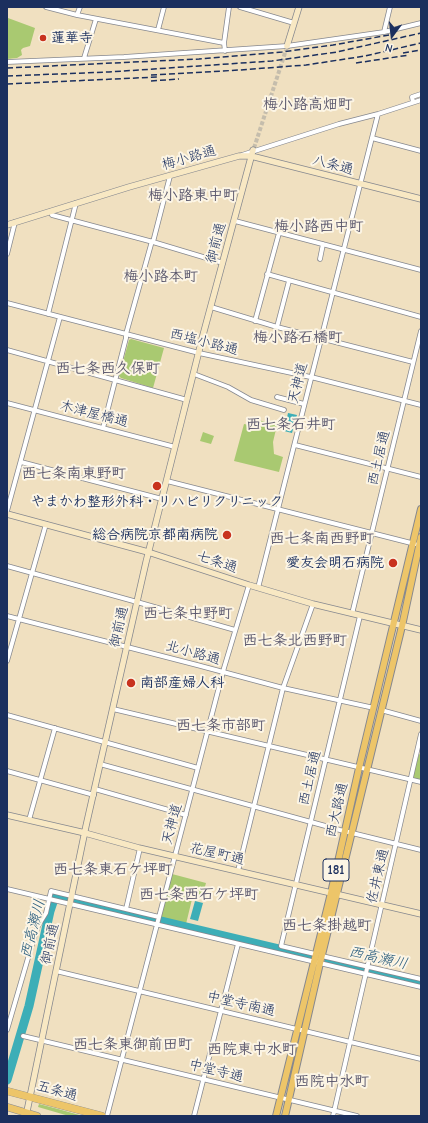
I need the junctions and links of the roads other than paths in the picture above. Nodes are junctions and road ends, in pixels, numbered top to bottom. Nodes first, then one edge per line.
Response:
1 (46, 7) edge
2 (80, 7) edge
3 (164, 7) edge
4 (229, 7) edge
5 (240, 7) edge
6 (299, 7) edge
7 (390, 7) edge
8 (77, 15) junction
9 (96, 19) junction
10 (294, 23) junction
11 (421, 23) edge
12 (158, 30) junction
13 (384, 32) junction
14 (224, 43) junction
15 (287, 48) junction
16 (225, 51) junction
17 (84, 58) junction
18 (7, 62) edge
19 (421, 94) edge
20 (421, 100) edge
21 (413, 102) junction
22 (378, 114) junction
23 (372, 138) junction
24 (253, 151) junction
25 (421, 151) edge
26 (239, 156) joint
27 (170, 176) junction
28 (360, 184) junction
29 (421, 199) edge
30 (76, 203) junction
31 (51, 211) junction
32 (72, 220) junction
33 (235, 221) junction
34 (15, 222) junction
35 (7, 225) edge
36 (279, 233) junction
37 (152, 241) junction
38 (323, 244) junction
39 (343, 250) junction
40 (7, 254) edge
41 (320, 259) dead end
42 (223, 263) junction
43 (421, 270) edge
44 (267, 274) junction
45 (289, 281) junction
46 (332, 292) junction
47 (7, 303) edge
48 (211, 307) junction
49 (48, 314) junction
50 (60, 317) junction
51 (421, 317) edge
52 (255, 321) junction
53 (277, 327) junction
54 (421, 331) edge
55 (126, 334) junction
56 (321, 338) junction
57 (7, 350) edge
58 (199, 353) junction
59 (48, 361) junction
60 (413, 362) junction
61 (194, 374) junction
62 (311, 377) junction
63 (116, 380) junction
64 (277, 397) dead end
65 (187, 400) junction
66 (404, 401) junction
67 (7, 403) edge
68 (304, 404) junction
69 (421, 405) edge
70 (35, 410) junction
71 (284, 410) dead end
72 (103, 428) junction
73 (294, 445) junction
74 (175, 447) junction
75 (21, 462) junction
76 (388, 468) junction
77 (421, 477) edge
78 (167, 481) junction
79 (162, 499) junction
80 (278, 508) junction
81 (421, 508) edge
82 (7, 512) edge
83 (46, 524) junction
84 (373, 533) junction
85 (421, 537) edge
86 (418, 545) edge
87 (148, 552) junction
88 (7, 566) edge
89 (32, 573) junction
90 (249, 585) junction
91 (258, 588) junction
92 (137, 602) junction
93 (313, 604) junction
94 (352, 614) junction
95 (7, 616) edge
96 (360, 616) junction
97 (19, 620) junction
98 (394, 624) junction
99 (402, 626) junction
100 (235, 630) junction
101 (421, 630) edge
102 (126, 647) junction
103 (7, 661) edge
104 (223, 672) junction
105 (283, 688) junction
106 (340, 701) junction
107 (374, 708) junction
108 (113, 709) junction
109 (380, 710) junction
110 (7, 715) edge
111 (421, 721) edge
112 (54, 728) junction
113 (208, 731) junction
114 (421, 734) edge
115 (105, 743) junction
116 (269, 746) junction
117 (326, 760) junction
118 (100, 764) junction
119 (198, 768) junction
120 (359, 768) junction
121 (367, 769) junction
122 (7, 771) edge
123 (40, 780) junction
124 (411, 780) junction
125 (421, 782) edge
126 (192, 790) junction
127 (94, 792) junction
128 (254, 807) junction
129 (7, 815) edge
130 (186, 815) junction
131 (29, 820) junction
132 (311, 823) junction
133 (344, 832) junction
134 (352, 833) junction
135 (85, 834) junction
136 (396, 844) junction
137 (140, 848) junction
138 (421, 850) edge
139 (175, 856) junction
140 (238, 871) junction
141 (296, 885) junction
142 (7, 889) edge
143 (331, 893) junction
144 (338, 894) junction
145 (52, 899) junction
146 (71, 900) junction
147 (382, 904) junction
148 (126, 909) junction
149 (421, 914) edge
150 (159, 918) junction
151 (157, 924) junction
152 (238, 944) junction
153 (319, 955) junction
154 (317, 962) junction
155 (367, 967) junction
156 (56, 971) junction
157 (366, 974) junction
158 (421, 979) edge
159 (421, 987) edge
160 (139, 992) junction
161 (221, 1011) junction
162 (297, 1029) junction
163 (7, 1030) edge
164 (305, 1031) junction
165 (23, 1036) dead end
166 (42, 1041) junction
167 (350, 1042) junction
168 (421, 1059) edge
169 (121, 1060) junction
170 (203, 1079) junction
171 (7, 1091) edge
172 (30, 1097) junction
173 (281, 1098) junction
174 (289, 1100) junction
175 (7, 1107) edge
176 (335, 1111) junction
177 (27, 1115) edge
178 (37, 1116) edge
179 (102, 1116) edge
180 (107, 1116) edge
181 (194, 1116) edge
182 (276, 1116) edge
183 (285, 1116) edge
184 (333, 1116) edge
185 (357, 1116) edge

1 - 8 street
2 - 8 street
3 - 12 street
4 - 14 street
5 - 10 street
6 - 10 street
7 - 13 street
8 - 9 street
9 - 12 street
9 - 17 street
10 - 15 street
11 - 13 street
12 - 14 street
13 - 15 street
14 - 16 street
15 - 16 street
16 - 17 street
17 - 18 street
19 - 21 street
20 - 21 street
21 - 22 street
22 - 23 street, 天神道
22 - 24 street
23 - 25 street
23 - 28 street, 天神道
24 - 26 street, 八条通
24 - 28 street, 八条通
24 - 33 street, 御前通
26 - 27 street, 梅小路通
27 - 30 street, 梅小路通
27 - 37 street
28 - 29 street, 八条通
28 - 39 street, 天神道
30 - 31 street, 梅小路通
30 - 32 street
31 - 32 street
31 - 34 street, 梅小路通
32 - 37 street
32 - 49 street
33 - 36 street
33 - 42 street, 御前通
34 - 35 street, 梅小路通
34 - 40 street
36 - 38 street
36 - 44 street
37 - 42 street
37 - 55 street
38 - 39 street
38 - 41 street
39 - 43 street
39 - 46 street, 天神道
42 - 48 street, 御前通
44 - 45 street
44 - 52 street
45 - 46 street
45 - 53 street
46 - 51 street
46 - 56 street, 天神道
47 - 49 street, 西塩小路通
48 - 52 street
48 - 58 street, 御前通
49 - 50 street, 西塩小路通
50 - 55 street, 西塩小路通
50 - 59 street
52 - 53 street
53 - 56 street
54 - 60 street, 西土居通
55 - 58 street, 西塩小路通
55 - 63 street
56 - 60 street
56 - 62 street, 天神道
57 - 59 street
58 - 61 street, 御前通
58 - 62 street, 西塩小路通
59 - 63 street
59 - 70 street
60 - 66 street, 西土居通
61 - 65 street, 御前通
61 - 71 street
62 - 66 street, 西塩小路通
62 - 68 street, 天神道
63 - 65 street
63 - 72 street
64 - 68 street
65 - 74 street, 御前通
66 - 69 street, 西塩小路通
66 - 76 street, 西土居通
67 - 70 street, 木津屋橋通
68 - 73 street, 天神道
70 - 72 street, 木津屋橋通
70 - 75 street
72 - 74 street, 木津屋橋通
73 - 76 street
73 - 80 street, 天神道
74 - 78 street, 御前通
75 - 79 street
75 - 82 street
76 - 77 street
76 - 84 street, 西土居通
78 - 79 street, 御前通
78 - 80 street
79 - 87 street, 御前通
80 - 84 street
80 - 91 street, 天神道
81 - 86 main road, 西大路通 / 181
82 - 83 street, 七条通
83 - 87 street, 七条通
83 - 89 street
84 - 86 street
84 - 94 street, 西土居通
85 - 86 main road, 西大路通 / 181
86 - 98 main road, 西大路通 / 181
86 - 99 main road, 西大路通 / 181
87 - 90 street, 七条通
87 - 92 street, 御前通
88 - 89 street
89 - 92 street
89 - 97 street
90 - 91 street, 七条通
90 - 100 street, 天神道
91 - 93 street, 七条通
92 - 100 street
92 - 102 street, 御前通
93 - 94 street, 七条通
93 - 105 street
94 - 96 street, 七条通
95 - 97 street, 北小路通
96 - 98 street, 七条通
96 - 106 street, 西土居通
97 - 102 street, 北小路通
97 - 103 street
98 - 99 street, 七条通
98 - 107 main road, 西大路通 / 181
99 - 101 street, 七条通
99 - 109 main road, 西大路通 / 181
100 - 104 street, 天神道
102 - 104 street, 北小路通
102 - 108 street, 御前通
104 - 105 street, 北小路通
104 - 113 street, 天神道
105 - 106 street, 北小路通
105 - 116 street
106 - 107 street, 北小路通
106 - 117 street, 西土居通
107 - 120 main road, 西大路通 / 181
108 - 113 street
108 - 115 street, 御前通
109 - 111 street
109 - 121 main road, 西大路通 / 181
110 - 112 street
112 - 115 street
112 - 123 street
113 - 116 street
113 - 119 street, 天神道
114 - 124 street, 佐井東通
115 - 118 street, 御前通
115 - 119 street
116 - 117 street
116 - 128 street
117 - 120 street
117 - 132 street, 西土居通
118 - 126 street
118 - 127 street, 御前通
119 - 126 street, 天神道
120 - 121 street
120 - 133 main road, 西大路通 / 181
121 - 124 street
121 - 134 main road, 西大路通 / 181
122 - 123 street
123 - 127 street
123 - 131 street
124 - 125 street
124 - 136 street, 佐井東通
126 - 128 street
126 - 130 street, 天神道
127 - 130 street
127 - 135 street, 御前通
128 - 132 street
128 - 140 street
129 - 131 street, 花屋町通
130 - 139 street, 天神道
131 - 135 street, 花屋町通
132 - 133 street
132 - 141 street, 西土居通
133 - 134 street
133 - 143 main road, 西大路通 / 181
134 - 136 street
134 - 144 main road, 西大路通 / 181
135 - 137 street, 花屋町通
135 - 146 street, 御前通
136 - 138 street
136 - 147 street, 佐井東通
137 - 139 street, 花屋町通
137 - 148 street
139 - 140 street, 花屋町通
139 - 150 street, 天神道
140 - 141 street, 花屋町通
141 - 143 street, 花屋町通
141 - 153 street, 西土居通
142 - 145 street
143 - 144 street, 花屋町通
143 - 153 main road, 西大路通 / 181
144 - 147 street, 花屋町通
144 - 153 main road, 西大路通 / 181
145 - 146 street
145 - 146 street
145 - 163 street
146 - 148 street
146 - 151 street
146 - 156 street, 御前通
147 - 149 street, 花屋町通
147 - 155 street, 佐井東通
148 - 150 street
150 - 151 street, 天神道
151 - 152 street
151 - 160 street, 天神道
152 - 154 street
152 - 161 street
153 - 154 main road, 西大路通 / 181
153 - 155 street
154 - 157 street
154 - 162 main road, 西大路通 / 181
154 - 164 main road, 西大路通 / 181
155 - 157 street, 佐井東通
155 - 158 street
156 - 160 street, 中堂寺南通
156 - 166 street, 御前通
157 - 159 street
157 - 167 street, 佐井東通
160 - 161 street, 中堂寺南通
160 - 169 street, 天神道
161 - 162 street, 中堂寺南通
161 - 170 street
162 - 164 street, 中堂寺南通
162 - 173 main road, 西大路通 / 181
164 - 167 street, 中堂寺南通
164 - 174 main road, 西大路通 / 181
165 - 166 street, 中堂寺通
166 - 169 street, 中堂寺通
166 - 172 street, 御前通
167 - 168 street, 中堂寺南通
167 - 176 street, 佐井東通
169 - 170 street, 中堂寺通
169 - 180 street, 天神道
170 - 173 street, 中堂寺通
170 - 181 street
171 - 172 highway, 五条通
172 - 177 street, 御前通
172 - 179 highway, 五条通
173 - 174 street, 中堂寺通
173 - 182 main road, 西大路通 / 181
174 - 176 street, 中堂寺通
174 - 183 main road, 西大路通 / 181
175 - 177 highway, 五条通
176 - 184 street, 佐井東通
176 - 185 street, 中堂寺通
177 - 178 highway, 五条通

